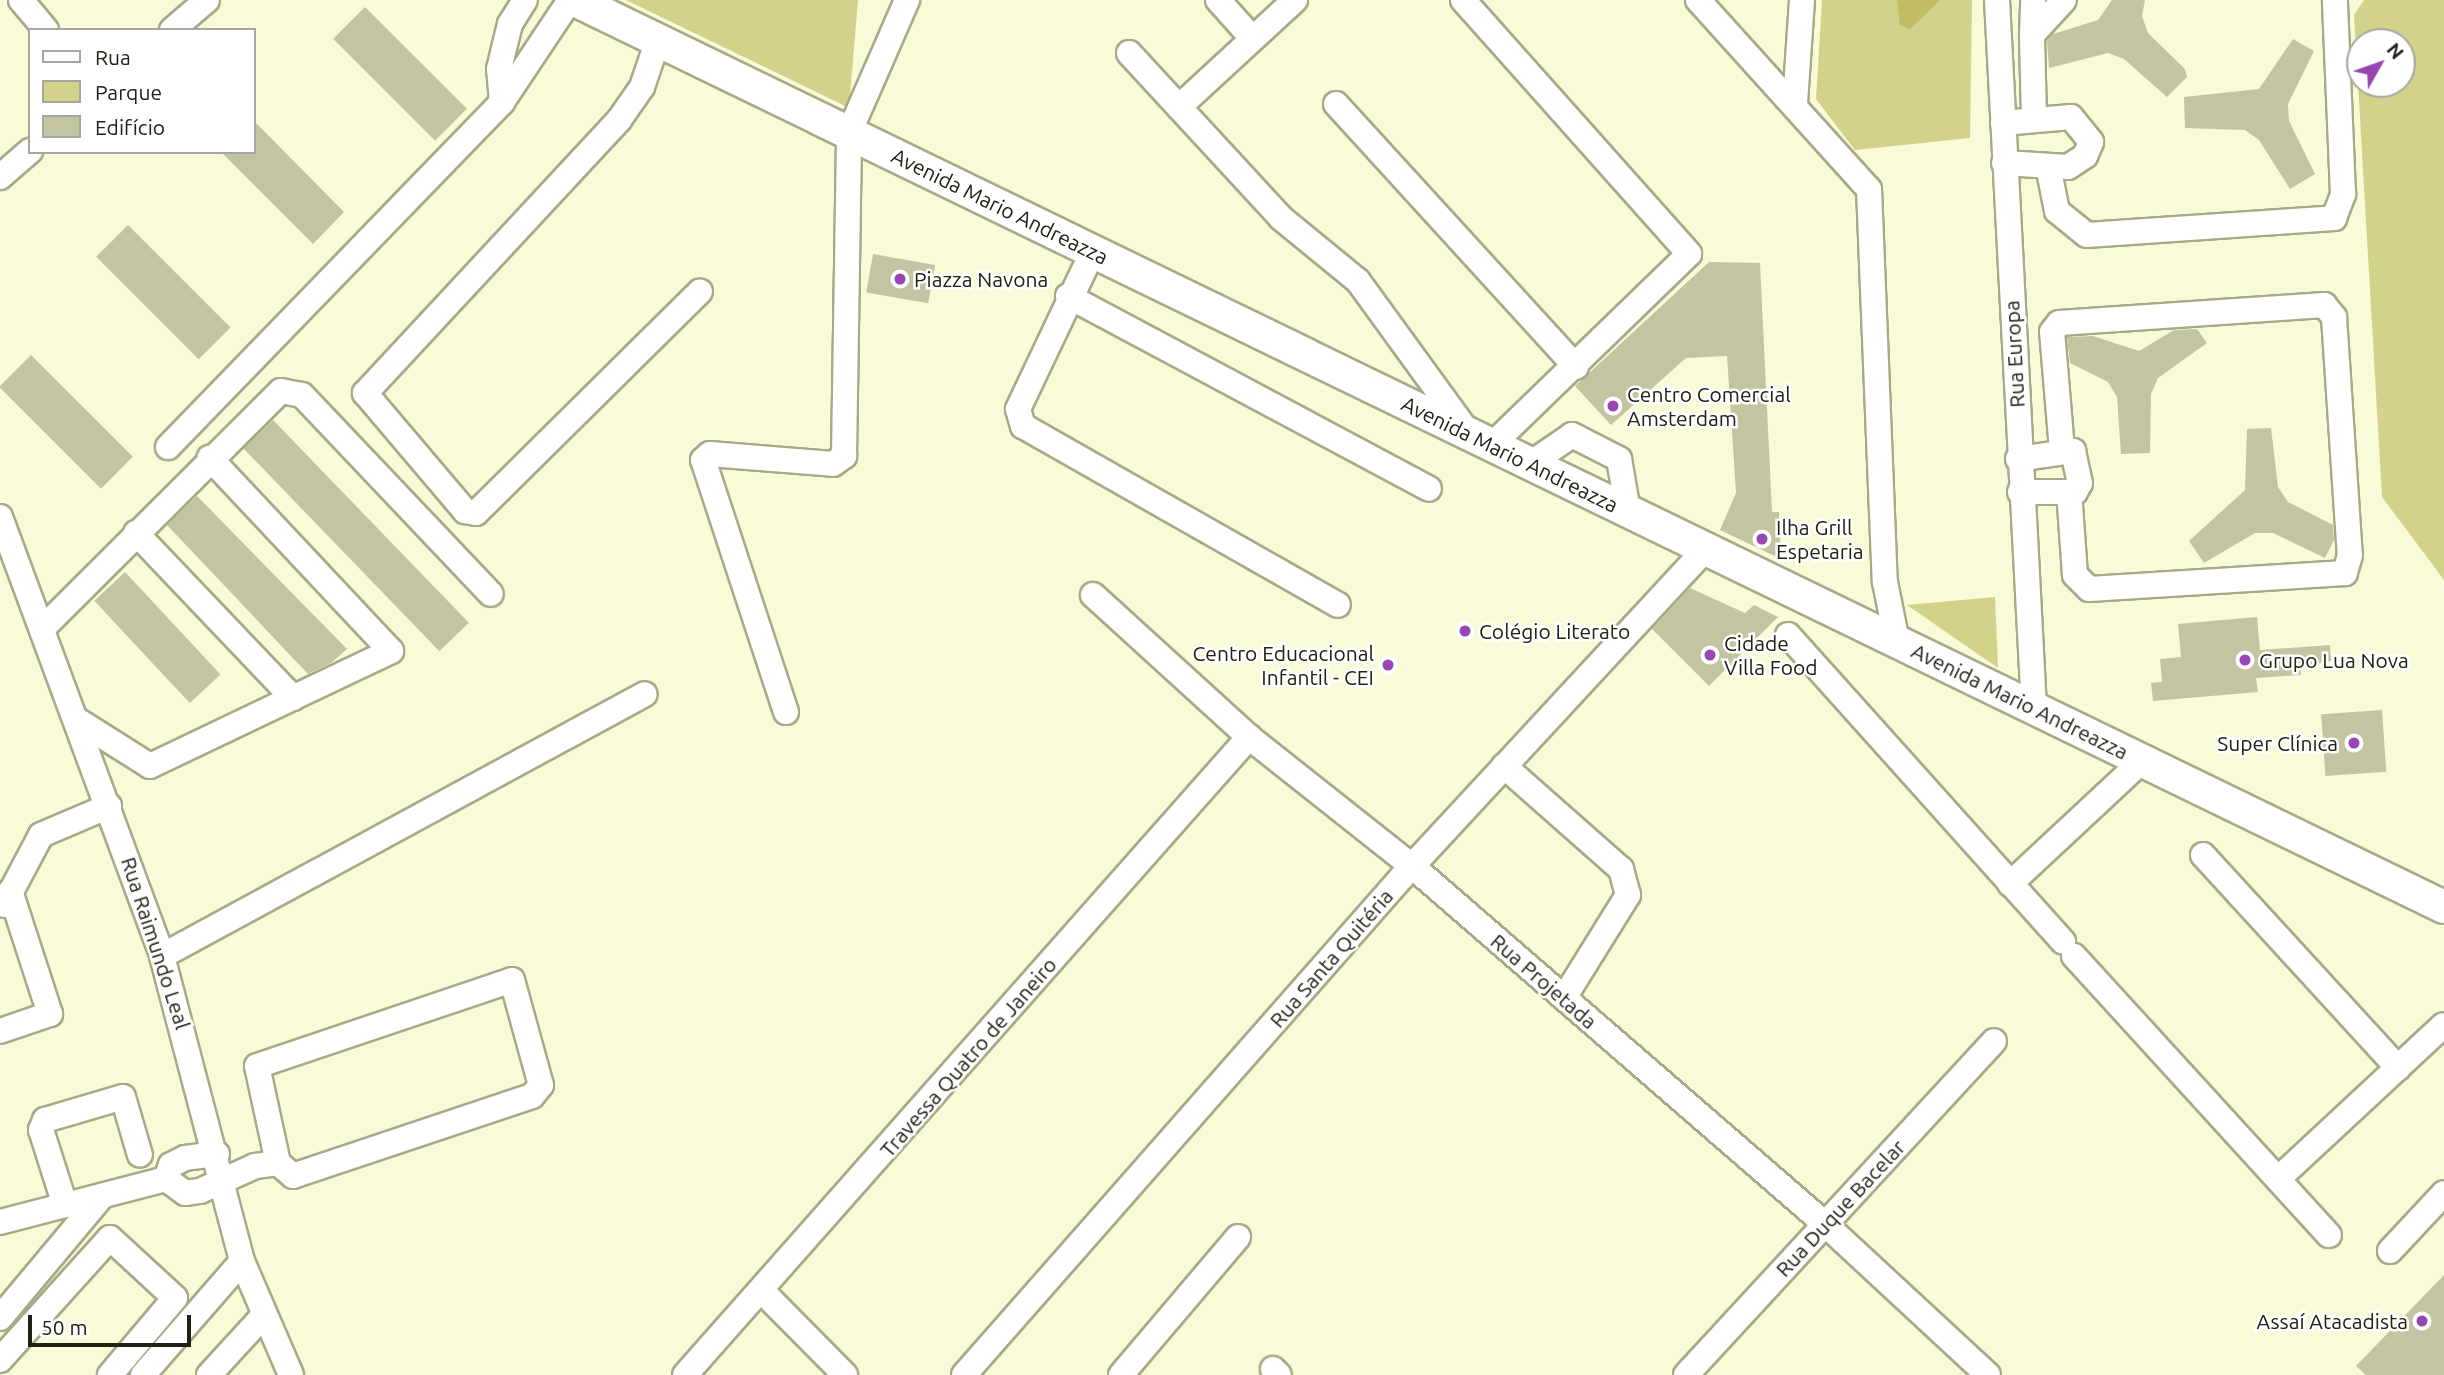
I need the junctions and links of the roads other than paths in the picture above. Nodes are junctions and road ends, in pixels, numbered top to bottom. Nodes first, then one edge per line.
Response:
1 (22, 0) edge
2 (207, 0) edge
3 (525, 0) edge
4 (573, 0) edge
5 (907, 0) edge
6 (1218, 0) edge
7 (1295, 0) edge
8 (1463, 0) edge
9 (1698, 0) edge
10 (1802, 0) edge
11 (1997, 0) edge
12 (2033, 0) edge
13 (2064, 0) edge
14 (2335, 0) edge
15 (44, 28) edge
16 (174, 28) edge
17 (2032, 35) junction
18 (1253, 38) junction
19 (658, 40) junction
20 (1129, 53) dead end
21 (502, 102) junction
22 (1796, 103) junction
23 (1335, 104) dead end
24 (1179, 107) junction
25 (2020, 121) junction
26 (849, 133) junction
27 (28, 154) edge
28 (2026, 164) junction
29 (0, 177) edge
30 (1093, 251) junction
31 (700, 291) dead end
32 (1069, 296) junction
33 (1576, 366) junction
34 (1480, 440) junction
35 (168, 447) dead end
36 (2040, 454) junction
37 (210, 458) junction
38 (1530, 464) junction
39 (1429, 489) dead end
40 (2069, 492) junction
41 (2032, 493) junction
42 (1628, 511) junction
43 (0, 517) edge
44 (136, 533) junction
45 (5, 548) edge
46 (1706, 549) junction
47 (491, 594) dead end
48 (1093, 596) dead end
49 (1338, 605) dead end
50 (42, 629) junction
51 (1787, 635) dead end
52 (1897, 642) junction
53 (645, 694) dead end
54 (293, 698) junction
55 (2034, 709) junction
56 (786, 712) dead end
57 (77, 720) junction
58 (1249, 737) junction
59 (2142, 761) junction
60 (1504, 766) junction
61 (109, 806) junction
62 (2203, 855) dead end
63 (1412, 866) junction
64 (2010, 884) junction
65 (5, 902) edge
66 (2444, 908) edge
67 (162, 956) junction
68 (1564, 998) junction
69 (2444, 1025) edge
70 (0, 1031) edge
71 (1994, 1041) dead end
72 (2398, 1068) junction
73 (140, 1155) dead end
74 (278, 1163) junction
75 (220, 1166) junction
76 (166, 1179) junction
77 (2278, 1179) junction
78 (2444, 1193) edge
79 (103, 1196) junction
80 (65, 1205) junction
81 (0, 1222) edge
82 (1825, 1224) junction
83 (2329, 1235) dead end
84 (1238, 1237) dead end
85 (2390, 1251) dead end
86 (242, 1261) junction
87 (762, 1292) junction
88 (262, 1316) junction
89 (0, 1318) edge
90 (0, 1360) edge
91 (110, 1375) edge
92 (143, 1375) edge
93 (209, 1375) edge
94 (291, 1375) edge
95 (685, 1375) edge
96 (845, 1375) edge
97 (964, 1375) edge
98 (1121, 1375) edge
99 (1686, 1375) edge
100 (1988, 1375) edge

1 - 15 street
2 - 16 street
3 - 21 street
4 - 19 main road, Avenida Mario Andreazza
4 - 21 street
5 - 26 street
6 - 18 street
7 - 18 street
8 - 33 street
9 - 22 street
10 - 22 street
11 - 25 street, Rua Europa
12 - 17 street
13 - 17 street
14 - 28 street
17 - 25 street
18 - 24 street
19 - 26 main road, Avenida Mario Andreazza
19 - 31 street
20 - 24 street
21 - 35 street
22 - 52 street
23 - 33 street
24 - 34 street
25 - 28 street, Rua Europa
25 - 28 street
26 - 30 main road, Avenida Mario Andreazza
26 - 56 street
27 - 29 street
28 - 36 street, Rua Europa
30 - 32 street
30 - 34 main road, Avenida Mario Andreazza
32 - 39 street
32 - 49 street
33 - 34 street
34 - 38 main road, Avenida Mario Andreazza
36 - 40 street
36 - 40 street
36 - 41 street, Rua Europa
37 - 44 street
37 - 47 street
37 - 54 street
38 - 42 main road, Avenida Mario Andreazza
38 - 42 street
40 - 41 street
41 - 55 street, Rua Europa
42 - 46 main road, Avenida Mario Andreazza
43 - 45 street, Rua Raimundo Leal
44 - 50 street
44 - 54 street
45 - 50 street, Rua Raimundo Leal
46 - 52 main road, Avenida Mario Andreazza
46 - 60 street, Rua Santa Quitéria
48 - 58 street, Rua Projetada
50 - 57 street, Rua Raimundo Leal
51 - 64 street
52 - 55 main road, Avenida Mario Andreazza
53 - 67 street
54 - 57 street
55 - 59 main road, Avenida Mario Andreazza
57 - 61 street, Rua Raimundo Leal
58 - 63 street, Rua Projetada
58 - 87 street, Travessa Quatro de Janeiro
59 - 64 street
59 - 66 main road, Avenida Mario Andreazza
60 - 63 street, Rua Santa Quitéria
60 - 68 street
61 - 65 street
61 - 67 street, Rua Raimundo Leal
62 - 72 street
63 - 68 street, Rua Projetada
63 - 97 street, Rua Santa Quitéria
64 - 77 street
65 - 70 street
67 - 75 street, Rua Raimundo Leal
68 - 82 street, Rua Projetada
69 - 72 street
71 - 82 street, Rua Duque Bacelar
72 - 77 street
73 - 80 street
74 - 74 street
74 - 75 street
75 - 76 street
75 - 76 street
75 - 86 street, Rua Raimundo Leal
76 - 79 street
77 - 83 street
78 - 85 street
79 - 80 street
79 - 89 street
80 - 81 street
82 - 99 street, Rua Duque Bacelar
82 - 100 street, Rua Projetada
84 - 98 street
86 - 88 street, Rua Raimundo Leal
86 - 92 street
87 - 95 street, Travessa Quatro de Janeiro
87 - 96 street
88 - 93 street
88 - 94 street, Rua Raimundo Leal
90 - 91 street

